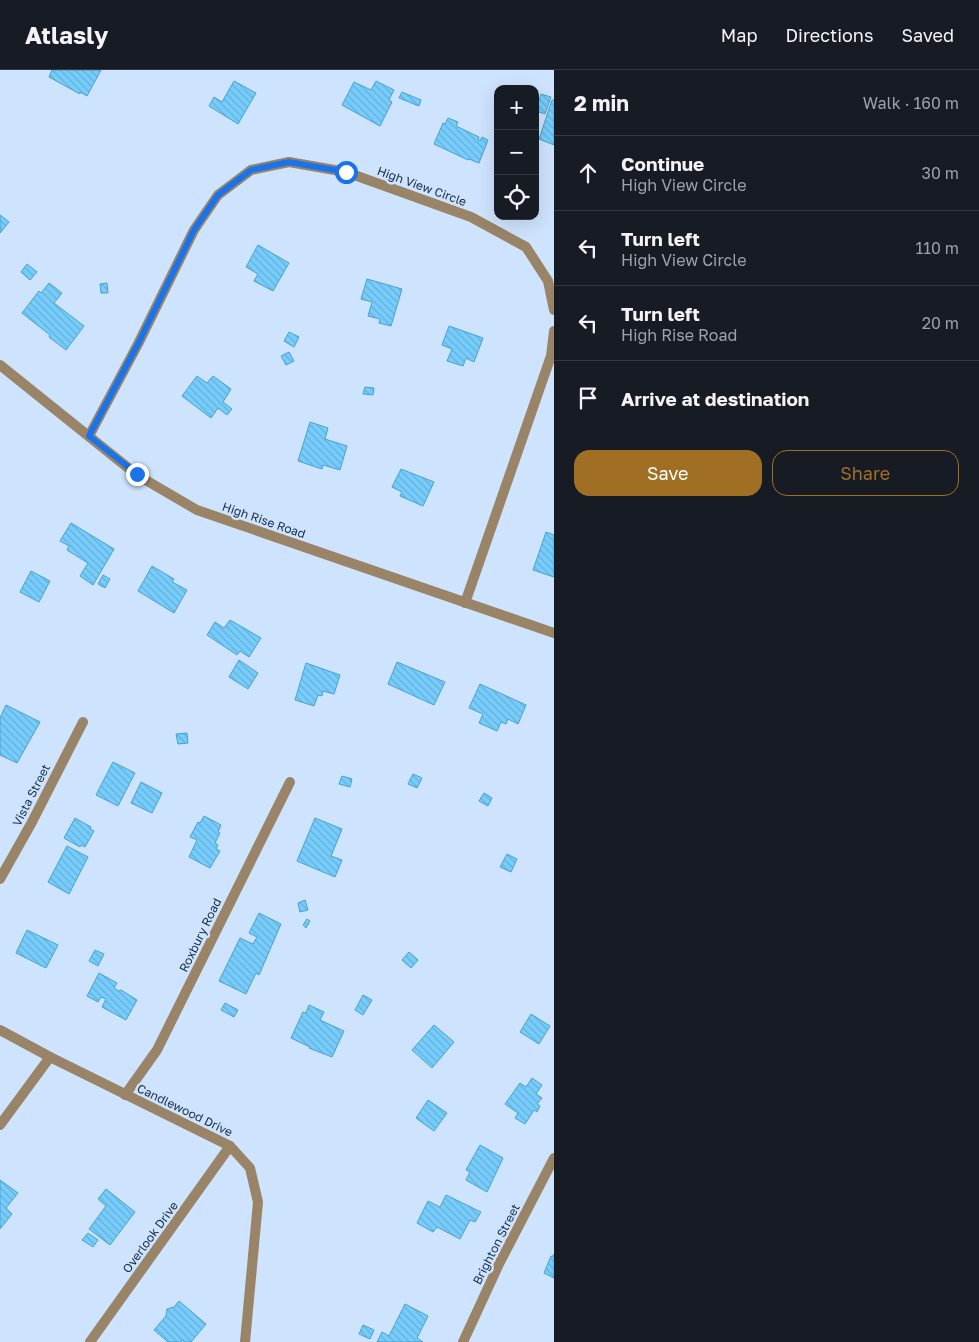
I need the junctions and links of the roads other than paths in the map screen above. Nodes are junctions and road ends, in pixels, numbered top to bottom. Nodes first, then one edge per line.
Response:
1 (554, 310) edge
2 (554, 331) edge
3 (0, 365) edge
4 (89, 436) junction
5 (465, 603) junction
6 (554, 633) edge
7 (82, 722) dead end
8 (290, 782) dead end
9 (0, 879) edge
10 (0, 1030) edge
11 (50, 1057) junction
12 (125, 1095) junction
13 (0, 1125) edge
14 (230, 1146) junction
15 (554, 1158) edge
16 (90, 1342) edge
17 (245, 1342) edge
18 (463, 1342) edge

1 - 4 street, High View Circle
2 - 5 street
3 - 4 street, High Rise Road
4 - 5 street, High Rise Road
5 - 6 street, High Rise Road
7 - 9 street, Vista Street
8 - 12 street, Roxbury Road
10 - 11 street, Candlewood Drive
11 - 12 street, Candlewood Drive
11 - 13 street
12 - 14 street, Candlewood Drive
14 - 16 street, Overlook Drive
14 - 17 street, Candlewood Drive
15 - 18 street, Brighton Street

